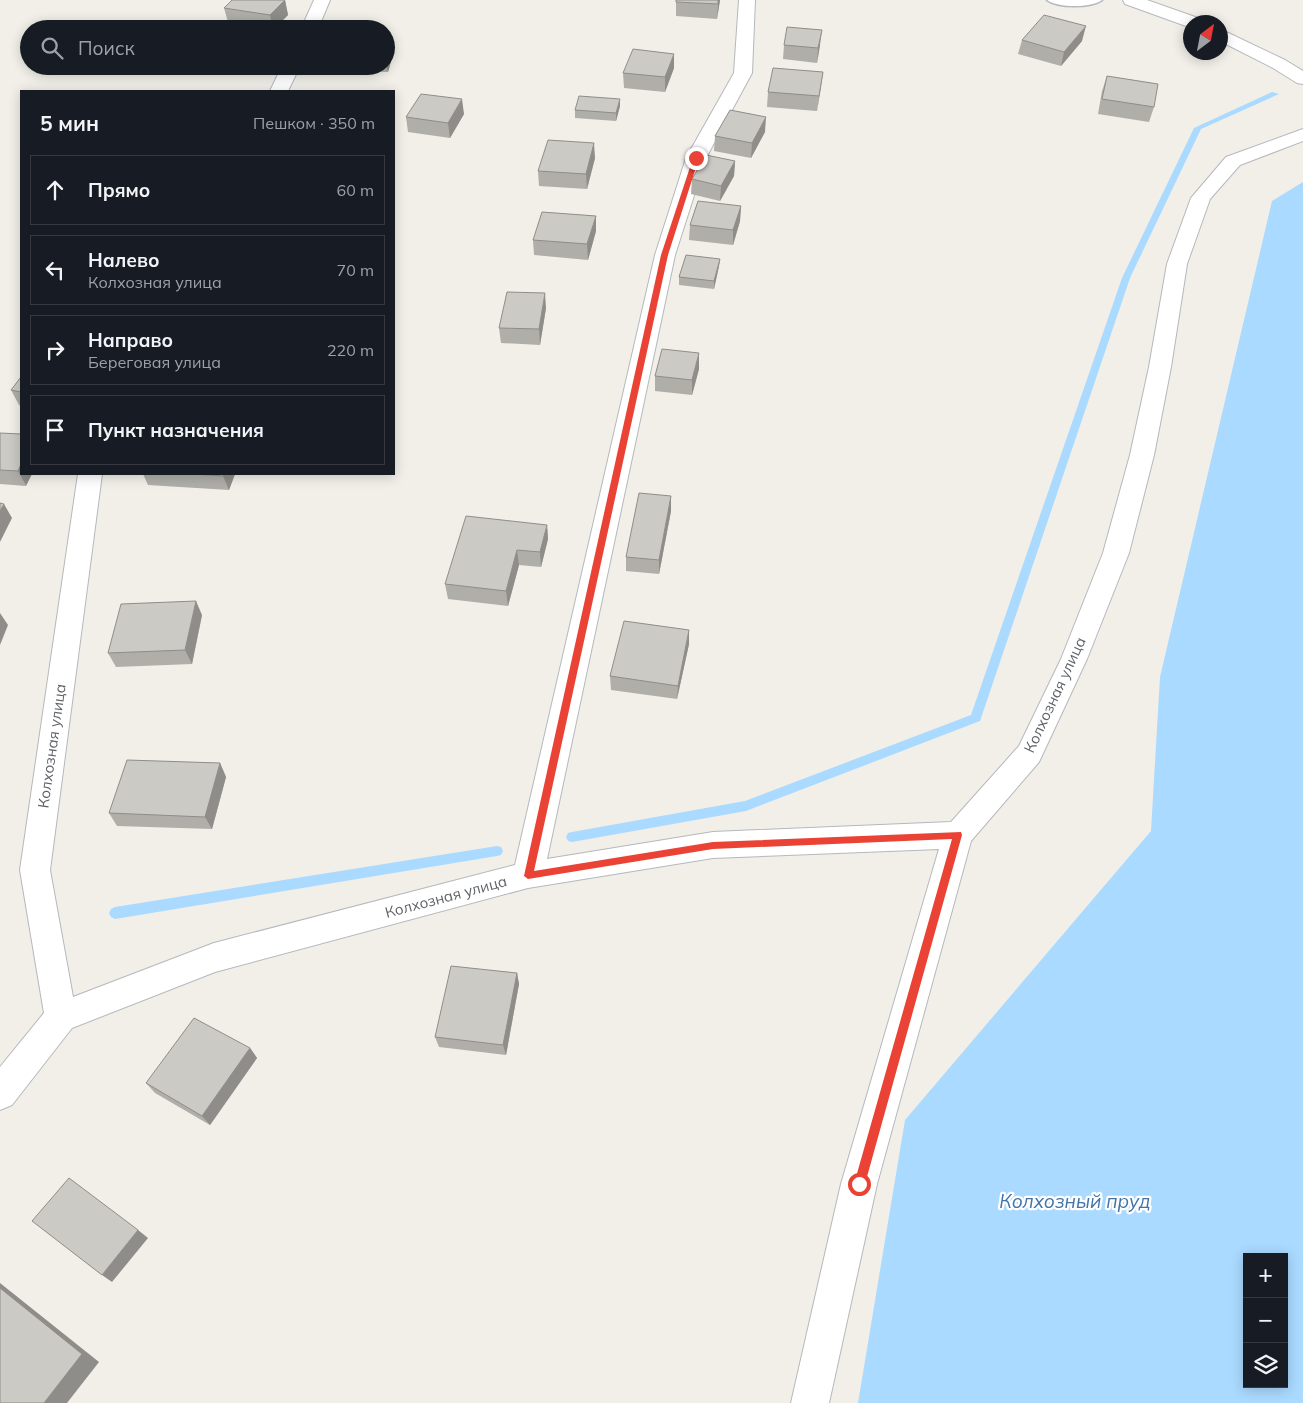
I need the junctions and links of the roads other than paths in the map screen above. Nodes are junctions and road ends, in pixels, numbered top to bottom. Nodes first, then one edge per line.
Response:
1 (322, 0) edge
2 (747, 0) edge
3 (1052, 0) edge
4 (1097, 0) edge
5 (1131, 0) edge
6 (1183, 19) edge
7 (313, 20) edge
8 (1228, 38) edge
9 (287, 75) edge
10 (1303, 79) edge
11 (280, 90) edge
12 (1303, 135) edge
13 (90, 475) edge
14 (958, 835) junction
15 (528, 876) junction
16 (61, 1016) junction
17 (0, 1093) edge
18 (810, 1403) edge

1 - 7 street
2 - 15 street
3 - 4 lane
5 - 6 street
8 - 10 street
9 - 11 street
12 - 14 street, Колхозная улица
13 - 16 street, Колхозная улица
14 - 15 street, Колхозная улица
14 - 18 street
15 - 16 street, Колхозная улица
16 - 17 street

